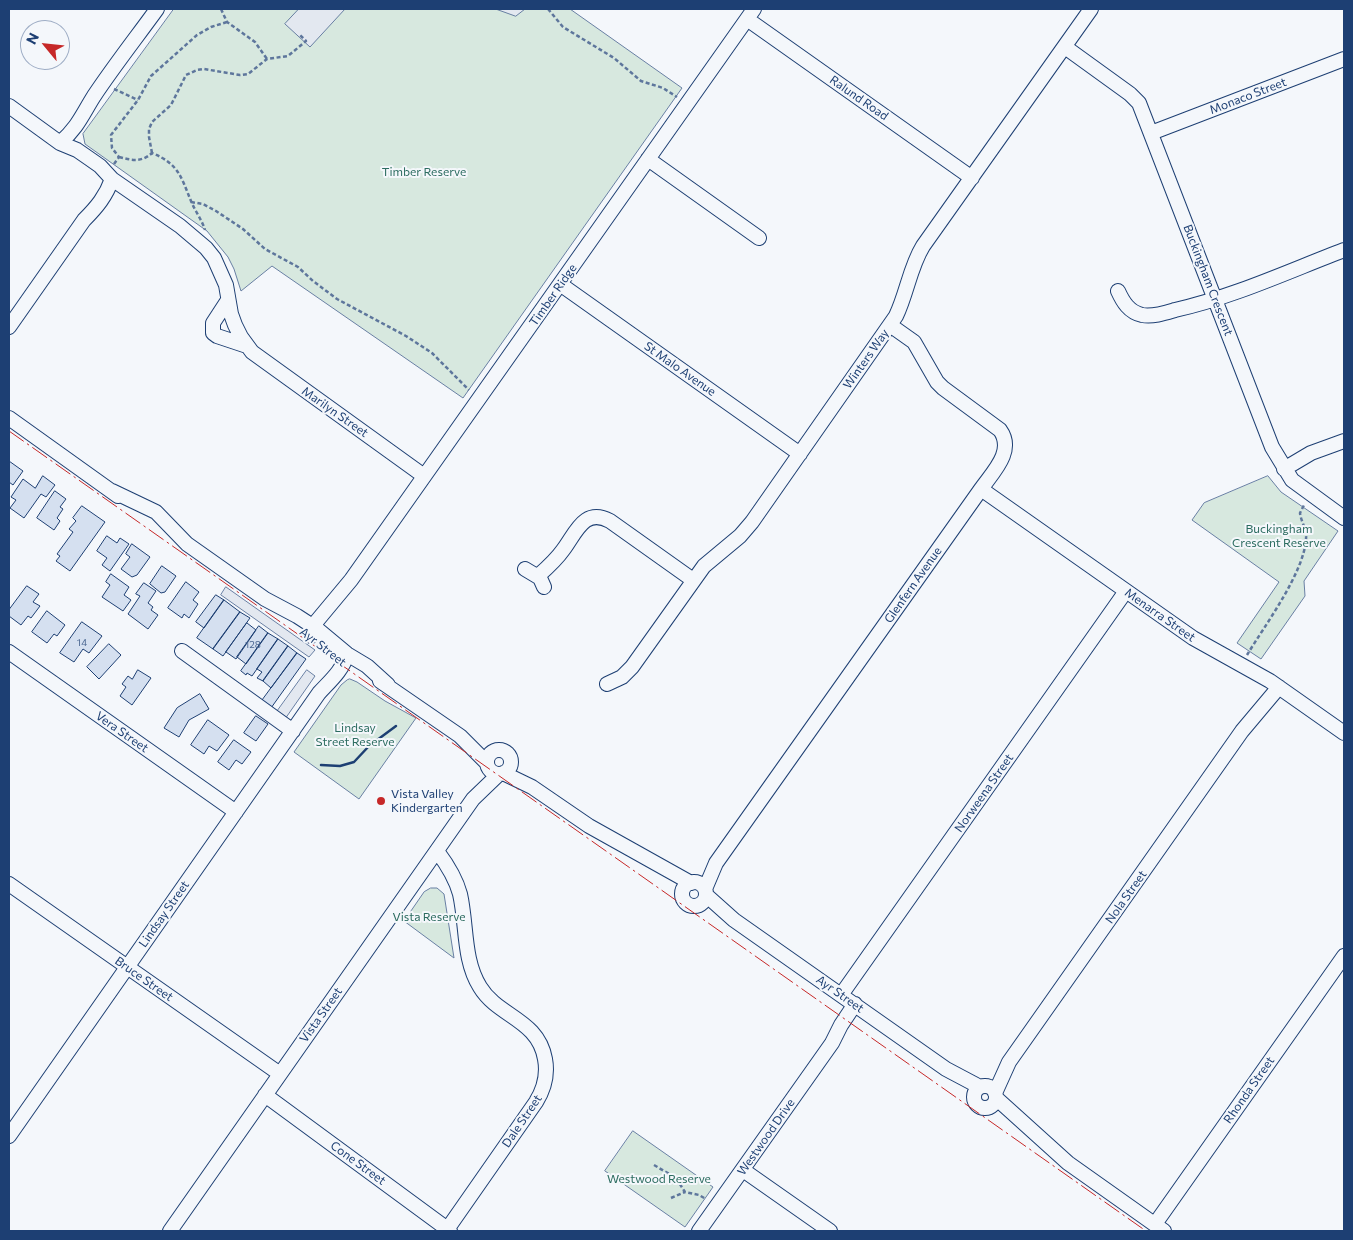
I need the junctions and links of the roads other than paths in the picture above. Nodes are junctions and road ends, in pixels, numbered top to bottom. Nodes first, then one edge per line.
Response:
1 (157, 9) edge
2 (1083, 11) edge
3 (750, 14) edge
4 (1065, 47) junction
5 (1344, 59) edge
6 (9, 106) edge
7 (1151, 133) junction
8 (60, 143) junction
9 (648, 160) junction
10 (972, 178) junction
11 (112, 179) junction
12 (759, 238) dead end
13 (1344, 250) edge
14 (560, 284) junction
15 (1118, 292) dead end
16 (1215, 299) junction
17 (228, 300) junction
18 (890, 325) junction
19 (9, 326) edge
20 (247, 346) junction
21 (9, 418) edge
22 (1344, 440) edge
23 (800, 454) junction
24 (1284, 469) junction
25 (424, 476) junction
26 (981, 488) junction
27 (1344, 518) edge
28 (524, 568) dead end
29 (693, 580) junction
30 (1126, 591) junction
31 (314, 631) junction
32 (182, 651) dead end
33 (9, 652) edge
34 (343, 659) junction
35 (607, 684) dead end
36 (1274, 684) junction
37 (293, 730) junction
38 (1344, 733) edge
39 (497, 765) junction
40 (236, 812) junction
41 (437, 851) junction
42 (650, 860) junction
43 (9, 884) edge
44 (699, 887) junction
45 (688, 902) junction
46 (734, 920) junction
47 (1344, 956) edge
48 (127, 967) junction
49 (842, 995) junction
50 (858, 1007) junction
51 (946, 1069) junction
52 (280, 1074) junction
53 (989, 1094) junction
54 (265, 1095) junction
55 (14, 1119) edge
56 (9, 1136) edge
57 (743, 1170) junction
58 (1160, 1228) edge
59 (170, 1231) edge
60 (448, 1231) edge
61 (699, 1231) edge
62 (830, 1231) edge

1 - 8 street
2 - 4 street, Winters Way
3 - 9 street, Timber Ridge
3 - 10 street, Ralund Road
4 - 7 street, Buckingham Crescent
4 - 10 street, Winters Way
5 - 7 street, Monaco Street
6 - 8 street, Marilyn Street
7 - 16 street, Buckingham Crescent
8 - 11 street, Marilyn Street
9 - 12 street
9 - 14 street, Timber Ridge
10 - 18 street, Winters Way
11 - 17 street, Marilyn Street
11 - 19 street
13 - 16 street
14 - 23 street, St Malo Avenue
14 - 25 street, Timber Ridge
15 - 16 street
16 - 24 street, Buckingham Crescent
17 - 20 street, Marilyn Street
17 - 20 street, Marilyn Street
18 - 23 street, Winters Way
18 - 26 street, Glenfern Avenue
20 - 25 street, Marilyn Street
21 - 31 street, Ayr Street
22 - 24 street
23 - 29 street, Winters Way
24 - 27 street, Buckingham Crescent
25 - 31 street, Timber Ridge
26 - 30 street, Menarra Street
26 - 44 street, Glenfern Avenue
28 - 29 street
29 - 35 street, Winters Way
30 - 36 street, Menarra Street
30 - 49 street, Norweena Street
31 - 34 street, Ayr Street
32 - 37 street
33 - 40 street, Vera Street
34 - 37 street, Lindsay Street
34 - 39 street, Ayr Street
36 - 38 street, Menarra Street
36 - 53 street, Nola Street
37 - 40 street, Lindsay Street
39 - 41 street, Vista Street
39 - 42 street, Ayr Street
40 - 48 street, Lindsay Street
41 - 52 street, Vista Street
41 - 60 street, Dale Street
42 - 44 street, Ayr Street
42 - 45 street, Ayr Street
43 - 48 street, Bruce Street
44 - 45 street, Glenfern Avenue
44 - 45 street
44 - 46 street, Ayr Street
45 - 46 street, Ayr Street
46 - 49 street, Ayr Street
47 - 58 street, Rhonda Street
48 - 52 street, Bruce Street
48 - 55 street, Lindsay Street
49 - 50 street, Ayr Street
50 - 51 street, Ayr Street
50 - 57 street, Westwood Drive
51 - 53 street, Ayr Street
51 - 53 street, Ayr Street
52 - 54 street, Vista Street
53 - 58 street, Ayr Street
54 - 59 street, Vista Street
54 - 60 street, Cone Street
55 - 56 street, Lindsay Street
57 - 61 street, Westwood Drive
57 - 62 street

